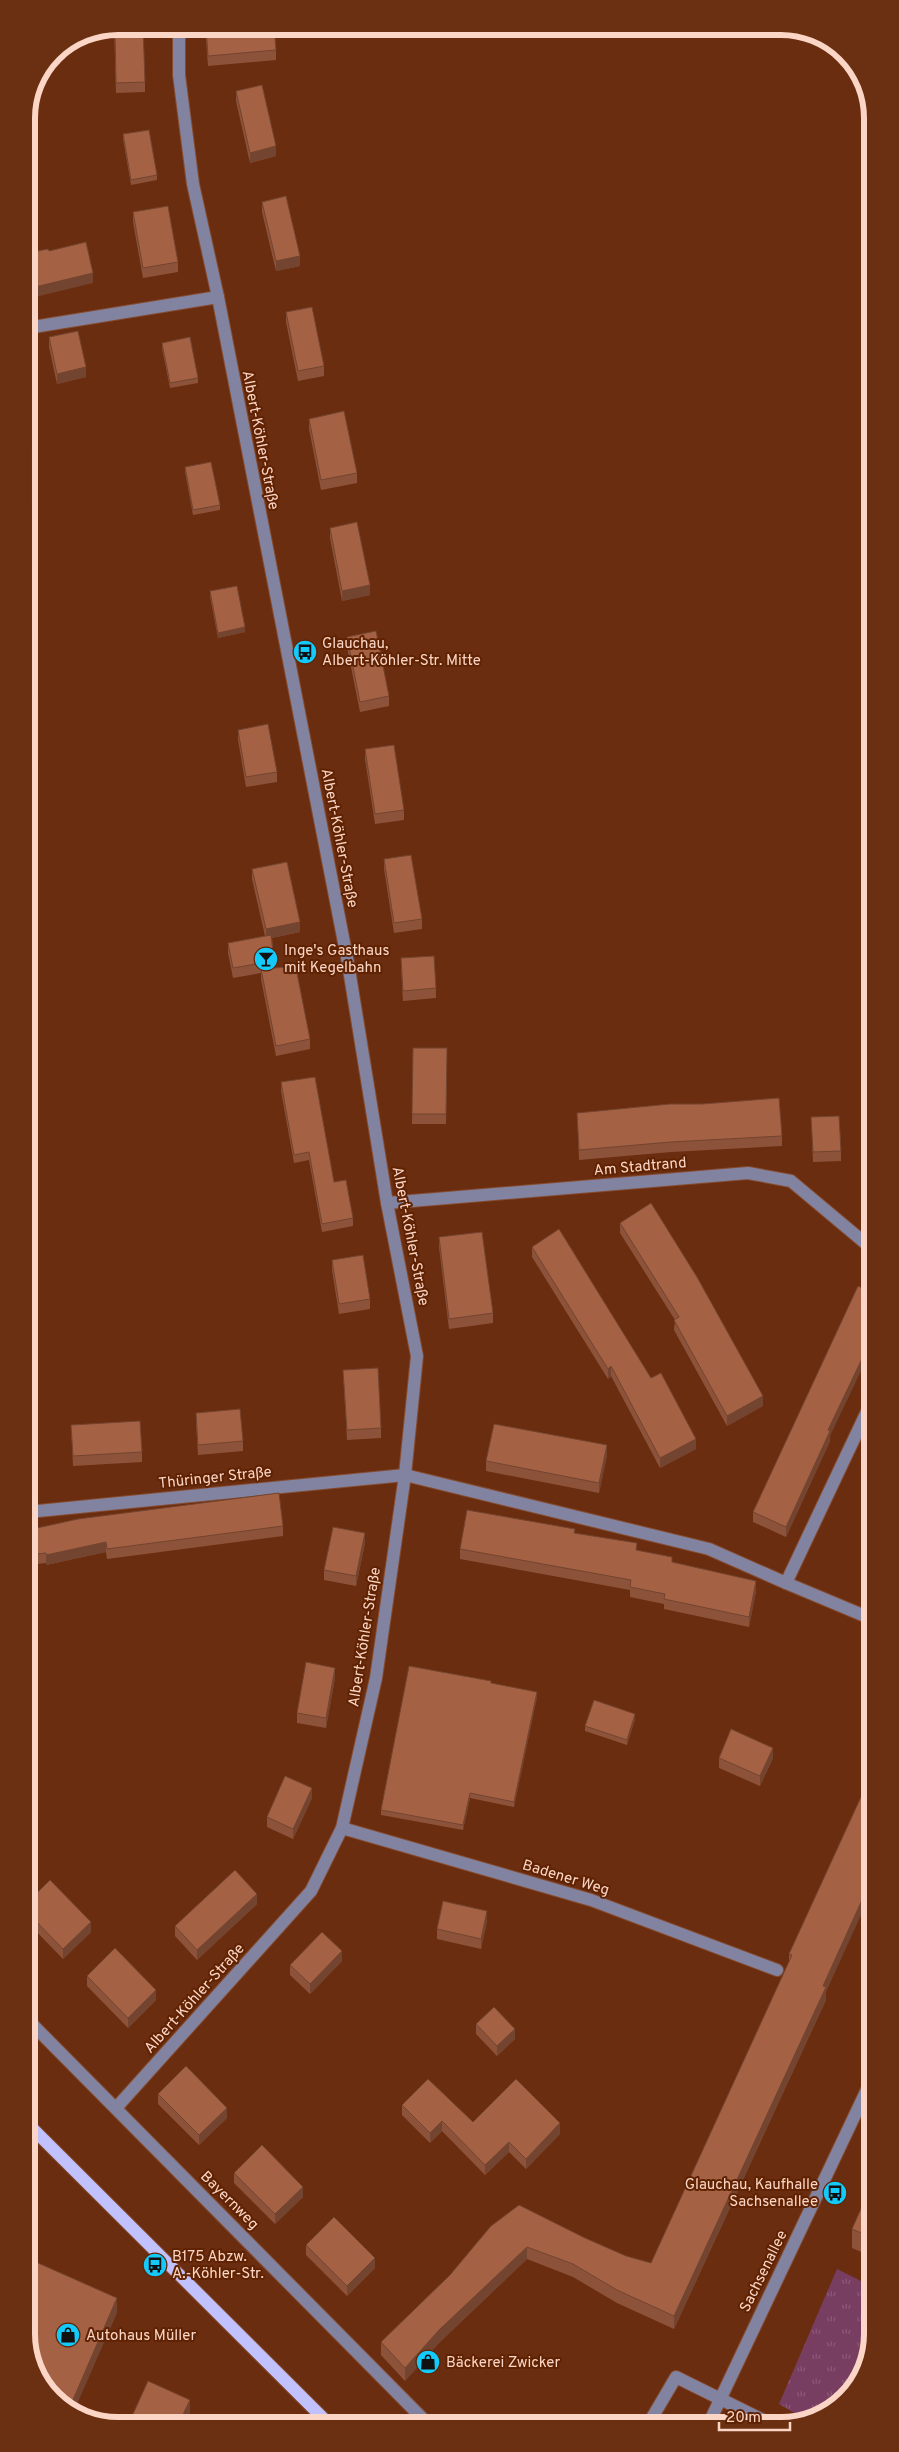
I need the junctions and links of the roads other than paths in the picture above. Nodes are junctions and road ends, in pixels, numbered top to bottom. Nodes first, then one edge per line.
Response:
1 (179, 35) edge
2 (218, 298) junction
3 (35, 327) edge
4 (387, 1203) junction
5 (864, 1242) edge
6 (864, 1418) edge
7 (405, 1475) junction
8 (35, 1511) edge
9 (786, 1583) junction
10 (864, 1616) edge
11 (342, 1828) junction
12 (777, 1970) dead end
13 (35, 2027) edge
14 (864, 2096) edge
15 (116, 2108) junction
16 (35, 2131) edge
17 (719, 2400) junction
18 (322, 2417) edge
19 (421, 2417) edge
20 (653, 2417) edge
21 (711, 2417) edge
22 (756, 2417) edge

1 - 2 street, Albert-Köhler-Straße
2 - 3 street
2 - 4 street, Albert-Köhler-Straße
4 - 5 street, Am Stadtrand
4 - 7 street, Albert-Köhler-Straße
6 - 9 street
7 - 8 street, Thüringer Straße
7 - 9 street
7 - 11 street, Albert-Köhler-Straße
9 - 10 street
11 - 12 street, Badener Weg
11 - 15 street, Albert-Köhler-Straße
13 - 15 street, Bayernweg
14 - 17 street, Sachsenallee
15 - 19 street, Bayernweg
16 - 18 main road
17 - 20 street
17 - 21 street, Sachsenallee
17 - 22 street

